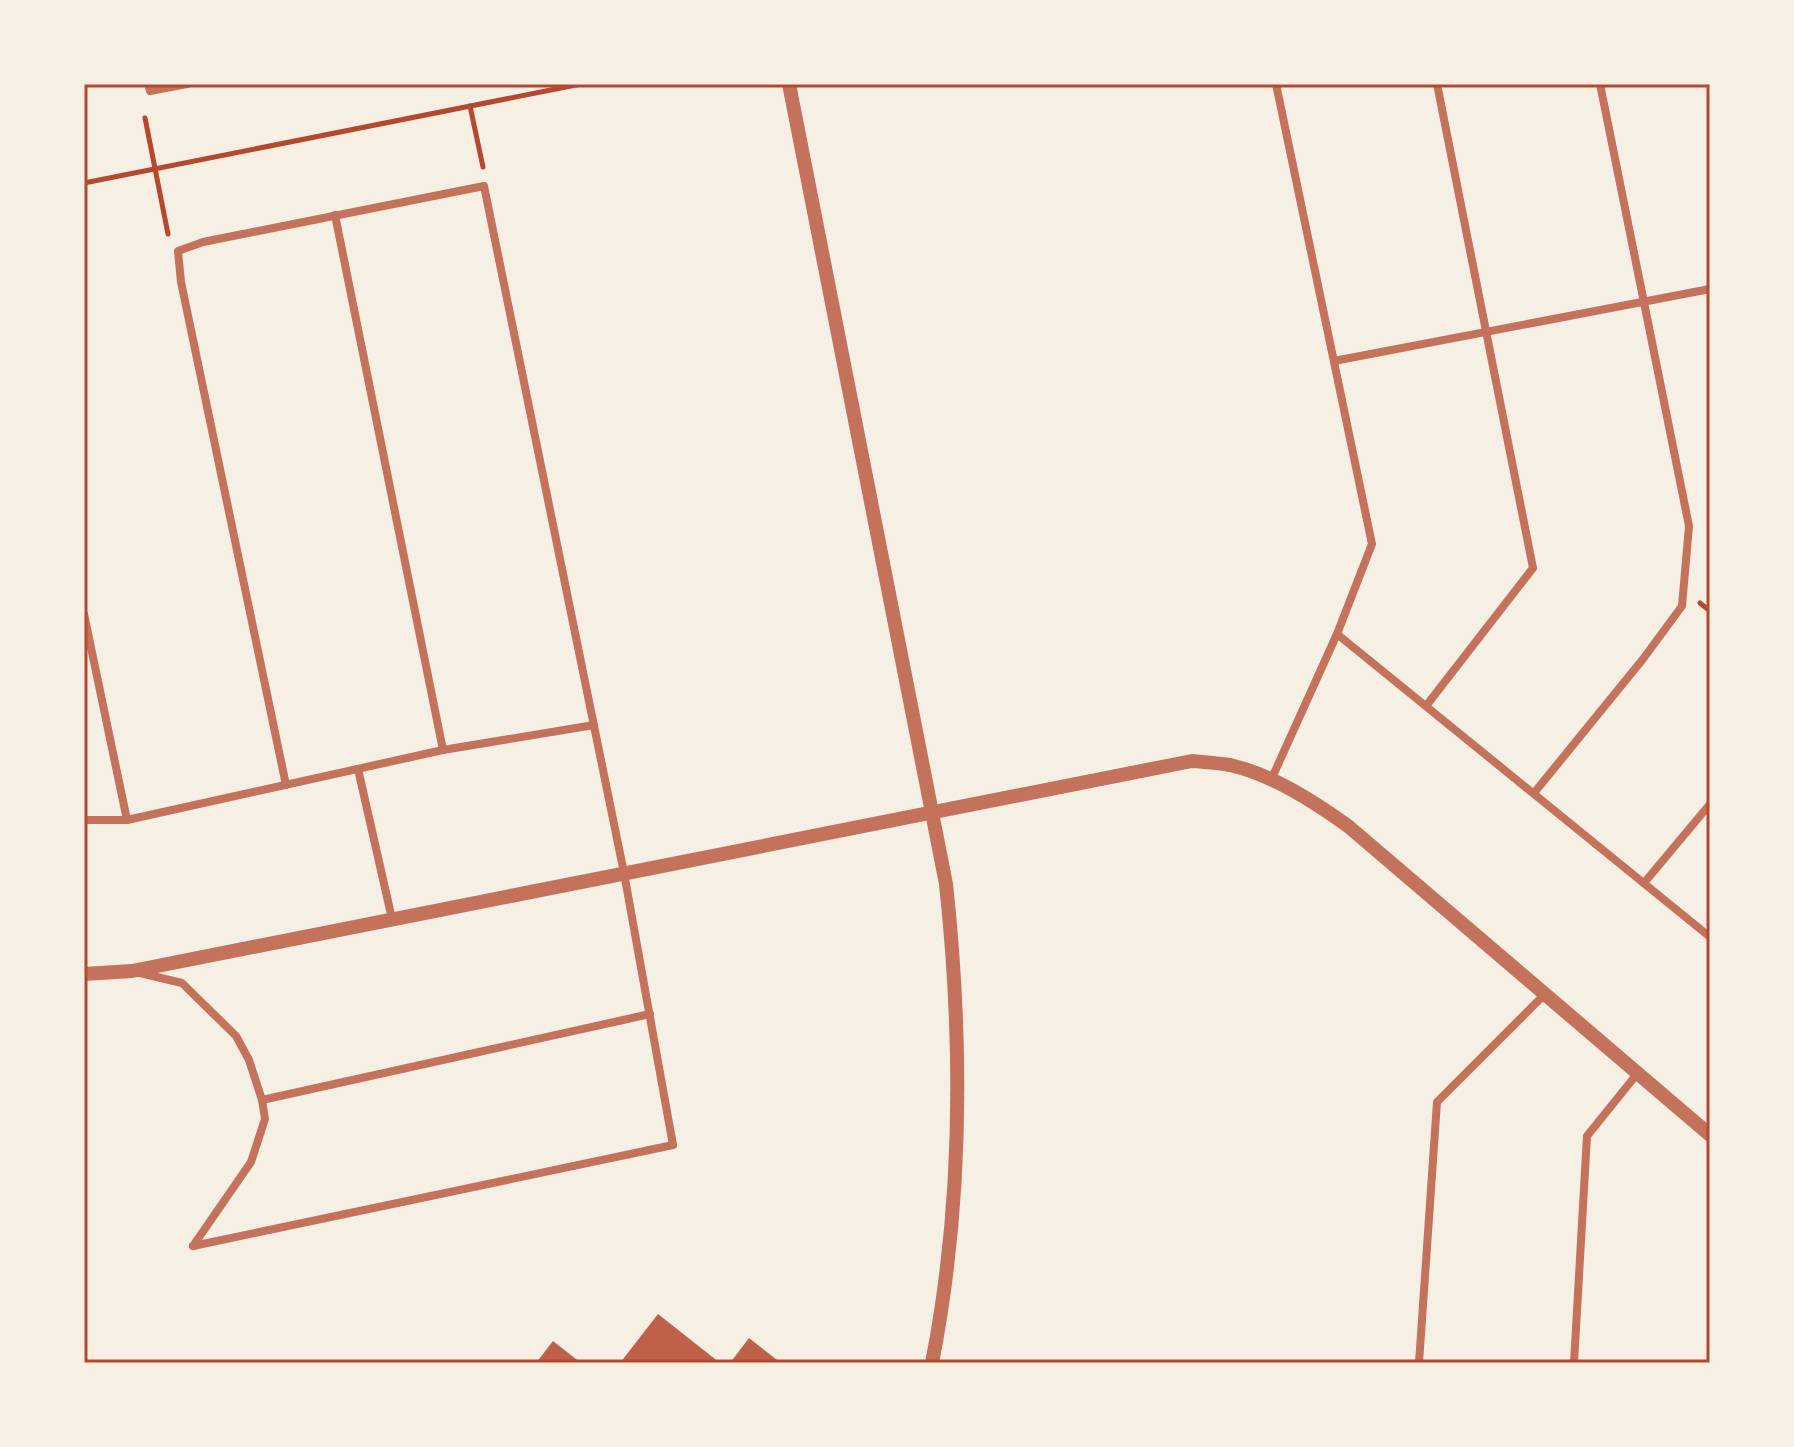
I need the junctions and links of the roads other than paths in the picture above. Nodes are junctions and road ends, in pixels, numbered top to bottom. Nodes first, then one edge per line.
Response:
1 (148, 84) edge
2 (187, 84) edge
3 (789, 84) edge
4 (1276, 84) edge
5 (1437, 84) edge
6 (1600, 84) edge
7 (335, 215) junction
8 (1710, 289) edge
9 (1643, 302) junction
10 (1488, 332) junction
11 (1334, 361) junction
12 (84, 614) edge
13 (1337, 634) junction
14 (1426, 706) junction
15 (594, 725) junction
16 (443, 750) junction
17 (358, 769) junction
18 (1271, 780) junction
19 (286, 785) junction
20 (1534, 793) junction
21 (1710, 804) edge
22 (933, 813) junction
23 (84, 820) edge
24 (127, 820) junction
25 (624, 873) junction
26 (1644, 883) junction
27 (392, 919) junction
28 (1710, 937) edge
29 (132, 971) junction
30 (84, 974) edge
31 (1544, 995) junction
32 (650, 1014) junction
33 (1637, 1074) junction
34 (262, 1100) junction
35 (1710, 1135) edge
36 (932, 1363) edge
37 (1419, 1363) edge
38 (1574, 1363) edge

1 - 2 street
3 - 22 street
4 - 11 street
5 - 10 street
6 - 9 street
7 - 15 street
7 - 16 street
7 - 19 street
8 - 9 street
9 - 10 street
9 - 20 street
10 - 11 street
10 - 14 street
11 - 13 street
12 - 24 street
13 - 14 street
13 - 18 street
14 - 20 street
15 - 16 street
15 - 25 street
16 - 17 street
17 - 19 street
17 - 27 street
18 - 22 street
18 - 31 street
19 - 24 street
20 - 26 street
21 - 26 street
22 - 25 street
22 - 36 street
23 - 24 street
25 - 27 street
25 - 32 street
26 - 28 street
27 - 29 street
29 - 30 street
29 - 34 street
31 - 33 street
31 - 37 street
32 - 34 street
32 - 34 street
33 - 35 street
33 - 38 street

